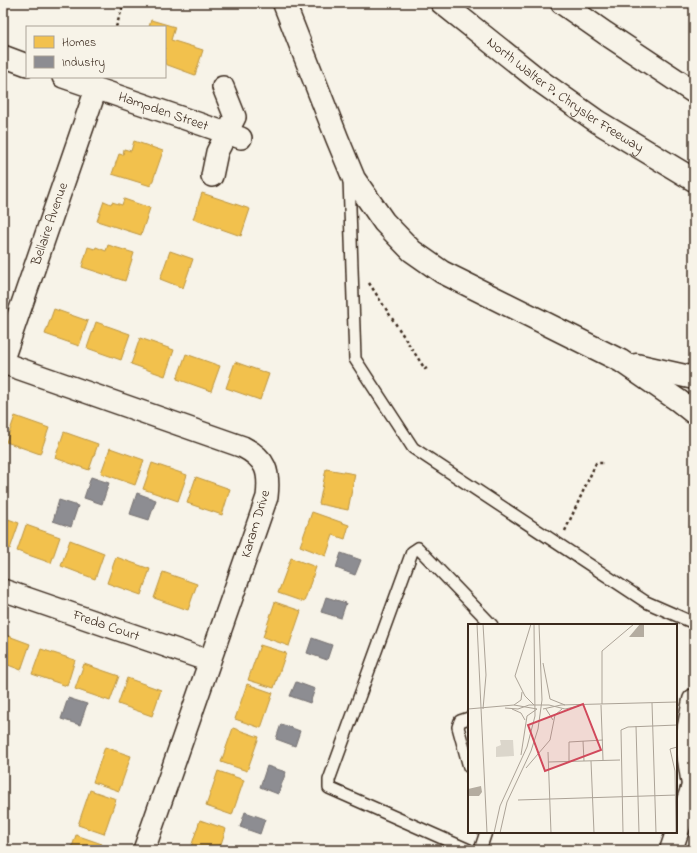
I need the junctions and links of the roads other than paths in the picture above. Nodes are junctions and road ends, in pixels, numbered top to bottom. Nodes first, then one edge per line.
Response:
1 (284, 3) edge
2 (442, 3) edge
3 (562, 3) edge
4 (3, 56) edge
5 (26, 65) edge
6 (65, 78) edge
7 (223, 88) dead end
8 (96, 89) junction
9 (694, 92) edge
10 (234, 136) junction
11 (349, 166) junction
12 (212, 176) dead end
13 (694, 180) edge
14 (3, 358) edge
15 (621, 361) junction
16 (3, 363) edge
17 (694, 378) edge
18 (694, 413) edge
19 (3, 590) edge
20 (694, 623) edge
21 (491, 624) edge
22 (209, 662) junction
23 (694, 700) edge
24 (468, 718) edge
25 (468, 763) edge
26 (693, 784) edge
27 (677, 832) edge
28 (486, 833) edge
29 (677, 833) edge
30 (144, 850) edge
31 (469, 850) edge
32 (480, 850) edge
33 (671, 850) edge

1 - 11 main road
2 - 13 main road, North Walter P. Chrysler Freeway
3 - 9 main road
4 - 5 street
6 - 8 street, Hampden Street
7 - 10 street
8 - 10 street, Hampden Street
8 - 14 street, Bellaire Avenue
10 - 12 street
11 - 15 main road
11 - 20 lane
15 - 17 main road
15 - 18 main road
16 - 22 street, Karam Drive
19 - 22 street, Freda Court
21 - 31 lane
22 - 30 street, Karam Drive
23 - 26 main road
24 - 25 lane
26 - 27 main road
28 - 32 lane
29 - 33 main road

